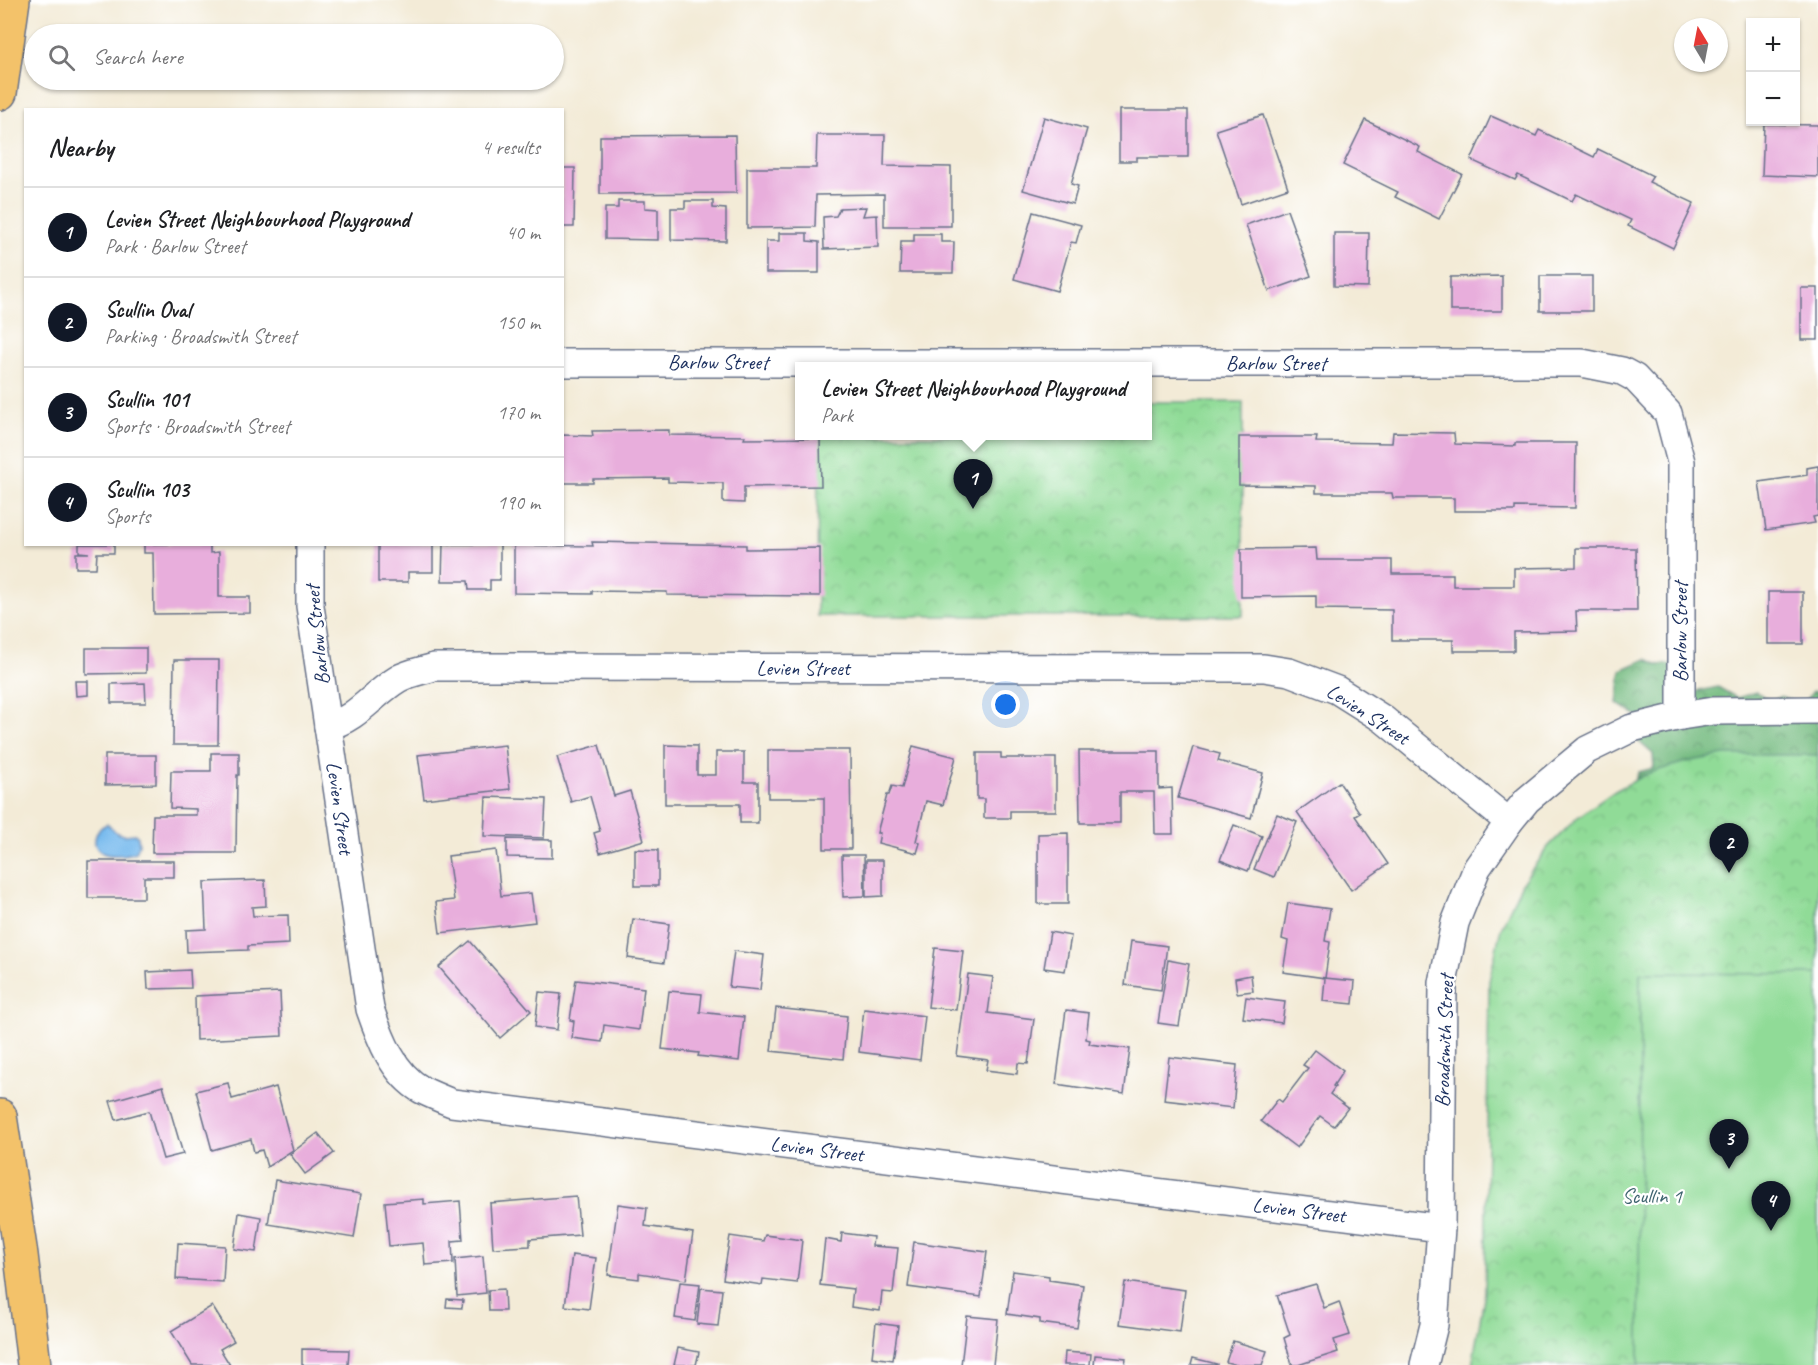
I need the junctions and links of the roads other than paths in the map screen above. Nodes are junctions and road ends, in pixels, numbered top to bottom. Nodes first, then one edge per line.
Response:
1 (14, 3) edge
2 (0, 93) edge
3 (564, 363) edge
4 (795, 363) edge
5 (1152, 363) edge
6 (310, 546) edge
7 (1818, 710) edge
8 (1681, 716) junction
9 (328, 726) junction
10 (1509, 822) junction
11 (0, 1116) edge
12 (1441, 1228) junction
13 (34, 1365) edge
14 (1424, 1365) edge

1 - 2 main road
3 - 4 street, Barlow Street
5 - 8 street, Barlow Street
6 - 9 street, Barlow Street
7 - 8 street, Broadsmith Street
8 - 10 street, Broadsmith Street
9 - 10 street, Levien Street
9 - 12 street, Levien Street
10 - 12 street, Broadsmith Street
11 - 13 main road
12 - 14 street, Broadsmith Street

